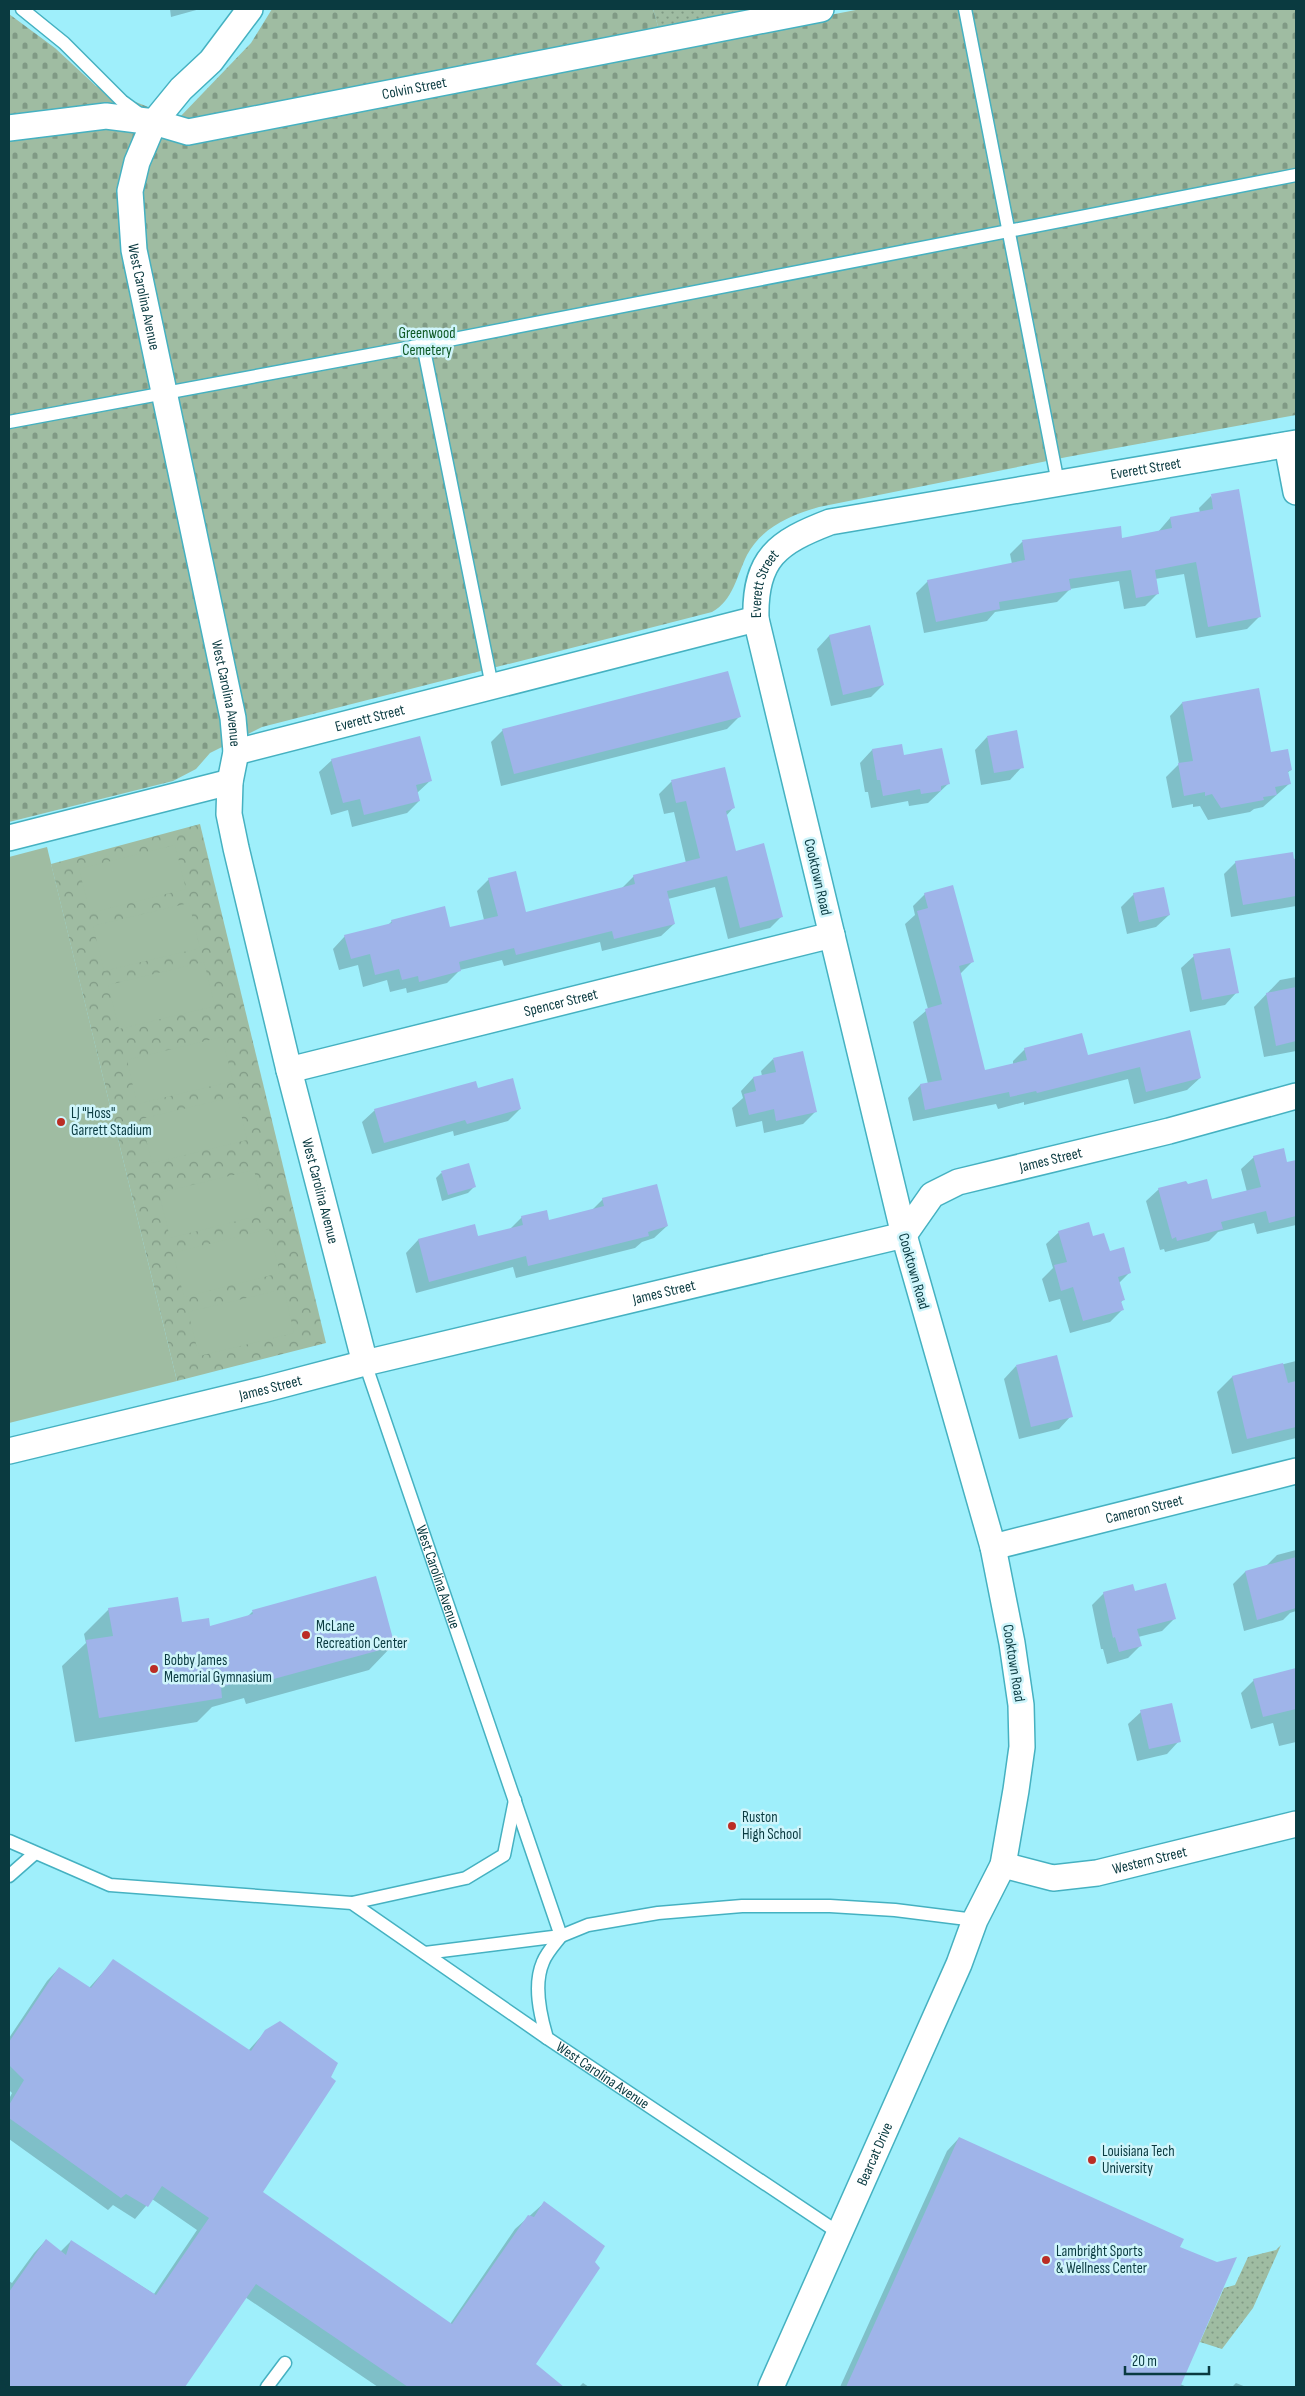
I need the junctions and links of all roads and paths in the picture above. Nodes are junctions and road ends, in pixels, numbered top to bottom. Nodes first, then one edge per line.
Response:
1 (22, 9) edge
2 (250, 9) edge
3 (821, 9) edge
4 (965, 9) edge
5 (154, 122) junction
6 (9, 128) edge
7 (1296, 175) edge
8 (1006, 231) junction
9 (424, 345) junction
10 (165, 392) junction
11 (9, 422) edge
12 (1292, 444) edge
13 (1058, 483) junction
14 (1296, 492) edge
15 (756, 619) junction
16 (492, 686) junction
17 (236, 752) junction
18 (230, 782) junction
19 (9, 838) edge
20 (832, 935) junction
21 (289, 1070) junction
22 (1296, 1096) edge
23 (904, 1235) junction
24 (365, 1363) junction
25 (9, 1451) edge
26 (1296, 1471) edge
27 (993, 1548) junction
28 (515, 1799) junction
29 (1296, 1824) edge
30 (9, 1841) edge
31 (34, 1854) junction
32 (1003, 1865) junction
33 (9, 1876) edge
34 (352, 1903) junction
35 (975, 1920) junction
36 (561, 1936) junction
37 (425, 1953) junction
38 (547, 2038) junction
39 (839, 2233) junction
40 (285, 2363) dead end
41 (268, 2387) edge
42 (771, 2387) edge

1 - 5 lane
2 - 5 street, West Carolina Avenue
3 - 5 street, Colvin Street
4 - 8 lane
5 - 6 street, Colvin Street
5 - 10 street, West Carolina Avenue
7 - 8 lane
8 - 9 lane
8 - 13 lane
9 - 10 lane
9 - 16 lane
10 - 11 lane
10 - 17 street, West Carolina Avenue
12 - 13 street, Everett Street
12 - 14 street
13 - 15 street, Everett Street
15 - 16 street, Everett Street
15 - 20 street, Cooktown Road
16 - 17 street, Everett Street
17 - 18 street, West Carolina Avenue
18 - 19 street
18 - 21 street, West Carolina Avenue
20 - 21 street, Spencer Street
20 - 23 street, Cooktown Road
21 - 24 street, West Carolina Avenue
22 - 23 street, James Street
23 - 24 street, James Street
23 - 27 street, Cooktown Road
24 - 25 street, James Street
24 - 28 lane, West Carolina Avenue
26 - 27 street, Cameron Street
27 - 32 street, Cooktown Road
28 - 34 lane
28 - 36 lane, West Carolina Avenue
29 - 32 street, Western Street
30 - 31 lane
31 - 33 lane
31 - 34 lane
32 - 35 street, Cooktown Road
34 - 37 lane
35 - 36 lane
35 - 39 street, Bearcat Drive
36 - 37 lane
36 - 38 lane, West Carolina Avenue
37 - 38 lane
38 - 39 lane, West Carolina Avenue
39 - 42 street, Bearcat Drive
40 - 41 lane

